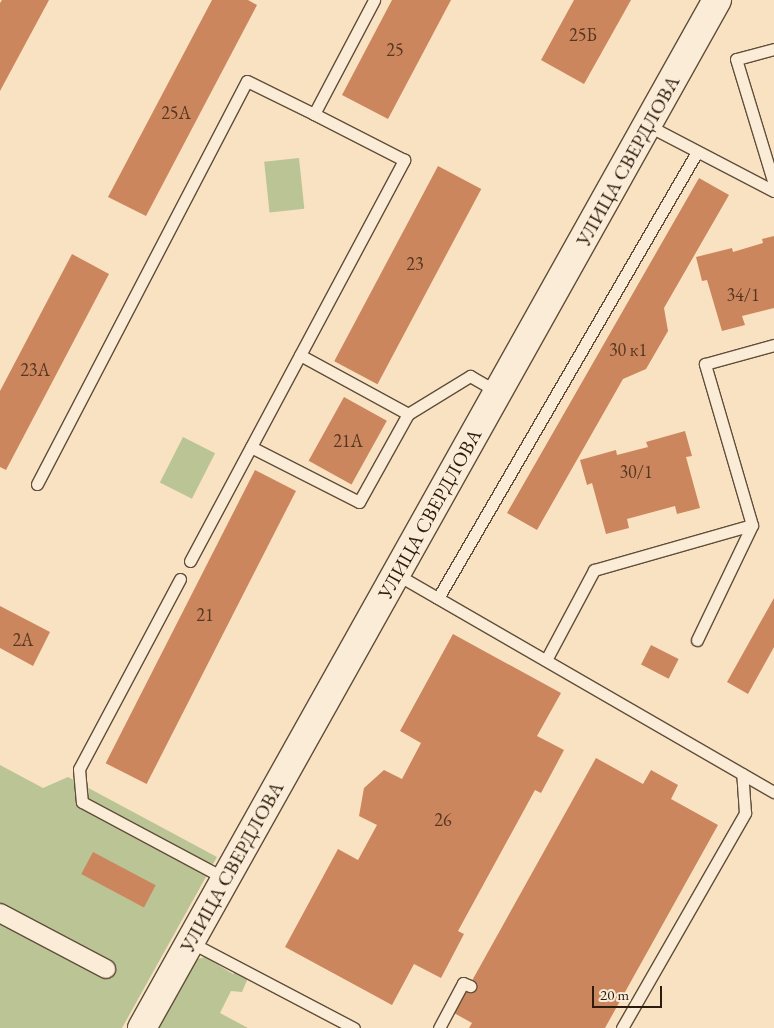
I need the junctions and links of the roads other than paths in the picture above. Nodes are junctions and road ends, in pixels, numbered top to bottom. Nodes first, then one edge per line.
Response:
1 (374, 0) edge
2 (717, 0) edge
3 (774, 49) edge
4 (314, 114) junction
5 (647, 125) junction
6 (697, 152) junction
7 (774, 184) edge
8 (774, 191) edge
9 (774, 345) edge
10 (300, 355) junction
11 (498, 392) junction
12 (408, 414) junction
13 (251, 446) junction
14 (37, 484) dead end
15 (752, 525) junction
16 (190, 561) dead end
17 (396, 574) junction
18 (180, 579) dead end
19 (438, 598) junction
20 (697, 640) dead end
21 (546, 660) junction
22 (742, 774) junction
23 (774, 792) edge
24 (226, 879) junction
25 (0, 913) edge
26 (190, 942) junction
27 (106, 969) dead end
28 (470, 986) dead end
29 (142, 1028) edge
30 (354, 1028) edge
31 (439, 1028) edge
32 (622, 1028) edge

1 - 4 lane
2 - 5 street, УЛИЦА СВЕРДЛОВА
3 - 7 lane
4 - 10 lane
4 - 14 lane
5 - 6 lane
5 - 11 street, УЛИЦА СВЕРДЛОВА
6 - 8 lane
6 - 19 lane
9 - 15 lane
10 - 12 lane
10 - 13 lane
11 - 12 lane
11 - 17 street, УЛИЦА СВЕРДЛОВА
12 - 13 lane
13 - 16 lane
15 - 20 lane
15 - 21 lane
17 - 19 lane
17 - 24 street, УЛИЦА СВЕРДЛОВА
18 - 24 lane
19 - 21 lane
21 - 22 lane
22 - 23 lane
22 - 32 lane
24 - 26 street, УЛИЦА СВЕРДЛОВА
25 - 27 street
26 - 29 street, УЛИЦА СВЕРДЛОВА
26 - 30 lane
28 - 31 lane

